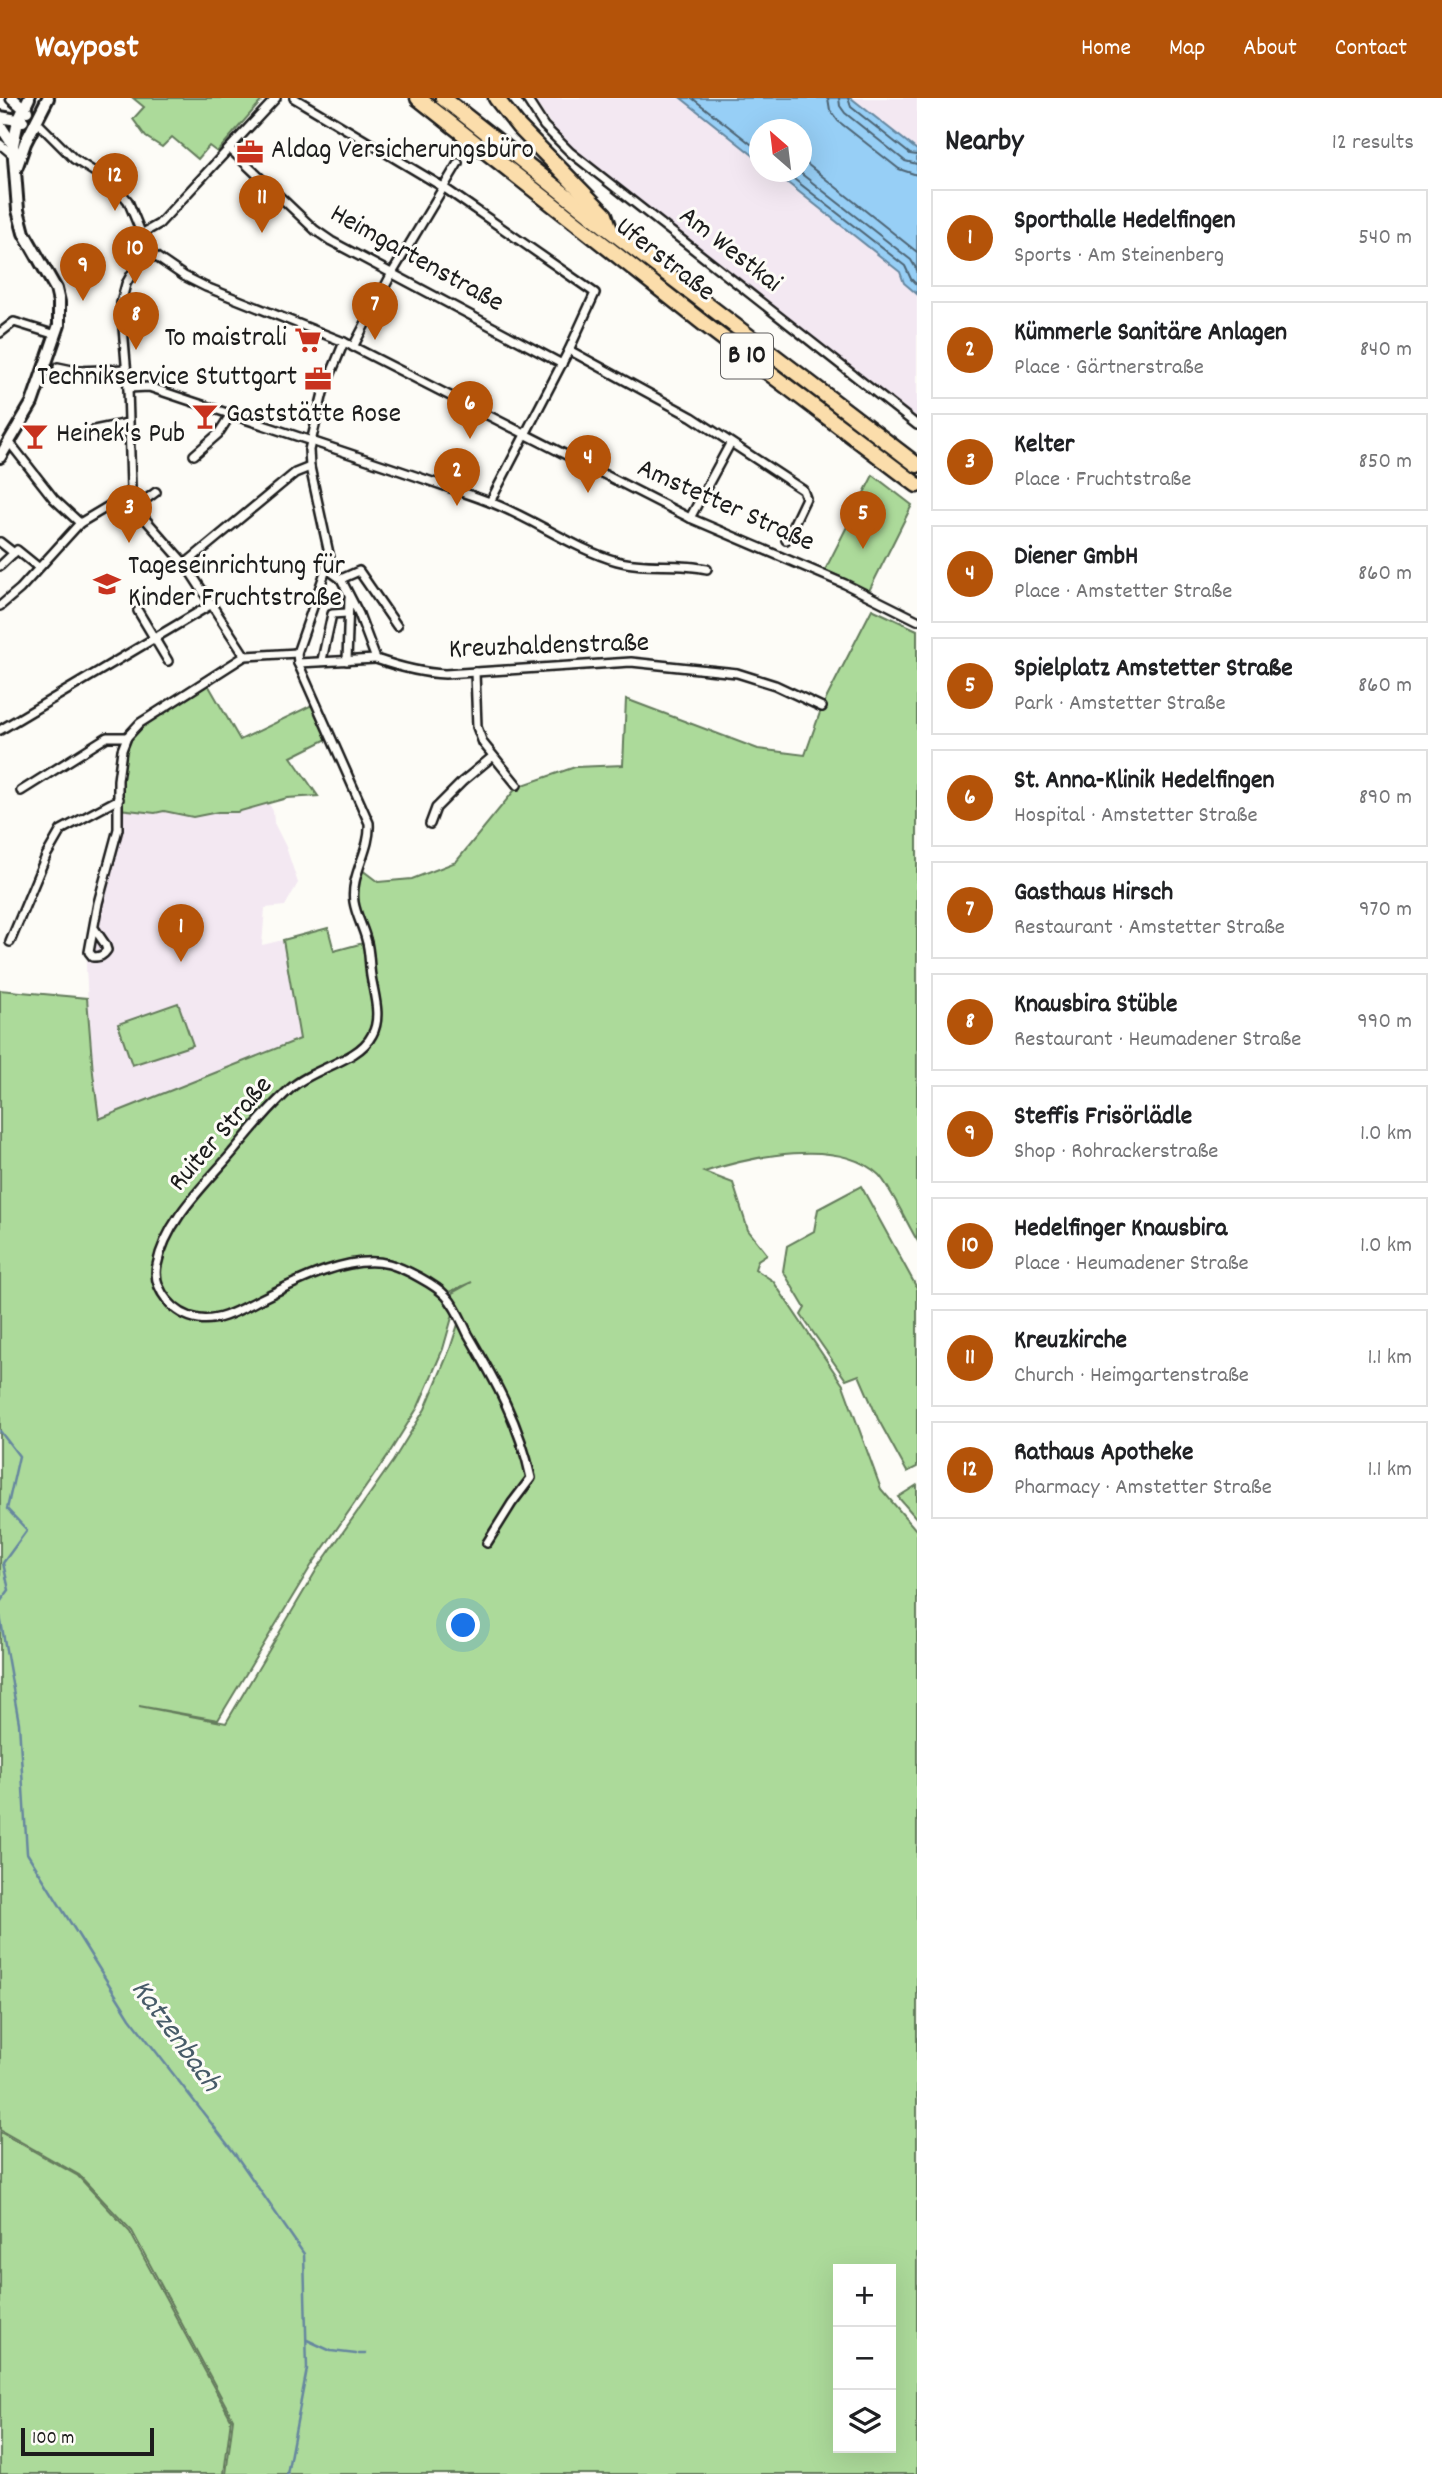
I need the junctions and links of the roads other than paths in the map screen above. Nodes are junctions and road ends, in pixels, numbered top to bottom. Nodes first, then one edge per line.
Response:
1 (12, 98) edge
2 (48, 98) edge
3 (276, 98) edge
4 (294, 98) edge
5 (418, 98) edge
6 (443, 98) edge
7 (526, 98) edge
8 (500, 99) edge
9 (27, 103) edge
10 (0, 117) edge
11 (18, 121) junction
12 (36, 121) junction
13 (0, 125) edge
14 (0, 144) edge
15 (230, 149) junction
16 (13, 150) junction
17 (458, 163) dead end
18 (16, 169) junction
19 (443, 187) junction
20 (611, 232) junction
21 (143, 233) junction
22 (147, 247) junction
23 (391, 275) junction
24 (0, 333) edge
25 (56, 335) junction
26 (344, 342) junction
27 (353, 347) junction
28 (569, 350) junction
29 (562, 364) junction
30 (58, 367) dead end
31 (126, 369) junction
32 (128, 388) junction
33 (231, 414) junction
34 (128, 423) junction
35 (917, 425) edge
36 (94, 430) dead end
37 (525, 435) junction
38 (311, 442) junction
39 (10, 443) junction
40 (730, 444) junction
41 (194, 455) dead end
42 (0, 457) edge
43 (917, 465) edge
44 (310, 467) junction
45 (917, 485) edge
46 (156, 492) dead end
47 (129, 494) junction
48 (490, 502) junction
49 (137, 506) junction
50 (690, 518) junction
51 (80, 523) junction
52 (786, 540) dead end
53 (0, 542) edge
54 (14, 553) junction
55 (186, 564) junction
56 (0, 566) edge
57 (38, 567) junction
58 (327, 569) junction
59 (707, 569) dead end
60 (341, 579) junction
61 (349, 598) junction
62 (212, 604) junction
63 (0, 606) edge
64 (138, 611) dead end
65 (347, 613) junction
66 (917, 620) edge
67 (397, 626) dead end
68 (154, 638) junction
69 (297, 653) junction
70 (245, 656) junction
71 (376, 659) junction
72 (322, 660) junction
73 (168, 661) dead end
74 (347, 661) junction
75 (298, 663) junction
76 (475, 671) junction
77 (822, 707) dead end
78 (0, 730) edge
79 (127, 737) junction
80 (492, 757) junction
81 (517, 785) dead end
82 (21, 791) dead end
83 (119, 799) junction
84 (430, 824) dead end
85 (94, 928) dead end
86 (10, 942) dead end
87 (487, 1543) dead end

1 - 9 main road
2 - 12 main road
3 - 15 street
4 - 19 street
5 - 45 highway, Uferstraße / B 10
6 - 20 highway, Uferstraße / B 10
7 - 35 street, Am Westkai
8 - 20 highway, B 10
9 - 11 main road
9 - 12 main road
10 - 11 main road
11 - 12 main road
11 - 16 main road
12 - 18 main road
12 - 21 street
13 - 16 main road
14 - 16 street
15 - 21 street
15 - 23 street, Heimgartenstraße
16 - 18 main road
17 - 19 street
18 - 25 main road
19 - 23 street
19 - 28 street
20 - 43 highway, Uferstraße / B 10
21 - 22 street
22 - 26 street, Amstetter Straße
22 - 31 street
23 - 27 street
23 - 29 street, Heimgartenstraße
24 - 25 street
25 - 39 main road
26 - 27 street, Amstetter Straße
26 - 38 street, Ruiter Straße
27 - 37 street, Amstetter Straße
28 - 29 street
28 - 40 street
29 - 37 street
30 - 31 street
31 - 32 street
32 - 33 street
32 - 34 street
33 - 38 street
33 - 41 street
34 - 36 street
34 - 47 street
37 - 48 street
37 - 50 street, Amstetter Straße
38 - 44 street, Ruiter Straße
38 - 48 street
39 - 42 main road
39 - 51 street
40 - 50 street
40 - 52 street
44 - 55 street
44 - 58 street, Ruiter Straße
46 - 49 street
47 - 49 street
47 - 51 street
48 - 59 street
49 - 55 street
50 - 66 street, Amstetter Straße
51 - 57 street
53 - 54 street
54 - 56 street
54 - 57 street
55 - 62 street
57 - 63 street
58 - 60 street
58 - 69 street, Ruiter Straße
60 - 61 street
60 - 67 street
61 - 65 street
61 - 71 street
62 - 68 street
62 - 70 street
64 - 68 street
65 - 72 street
65 - 74 street
68 - 73 street
68 - 78 street
69 - 70 street
69 - 75 street, Ruiter Straße
70 - 79 street
71 - 74 street, Kreuzhaldenstraße
71 - 76 street, Kreuzhaldenstraße
72 - 74 street, Kreuzhaldenstraße
72 - 75 street, Kreuzhaldenstraße
75 - 87 street, Ruiter Straße
76 - 77 street, Kreuzhaldenstraße
76 - 80 street
79 - 82 street
79 - 83 street
80 - 81 street
80 - 84 street
83 - 85 street
83 - 86 street

